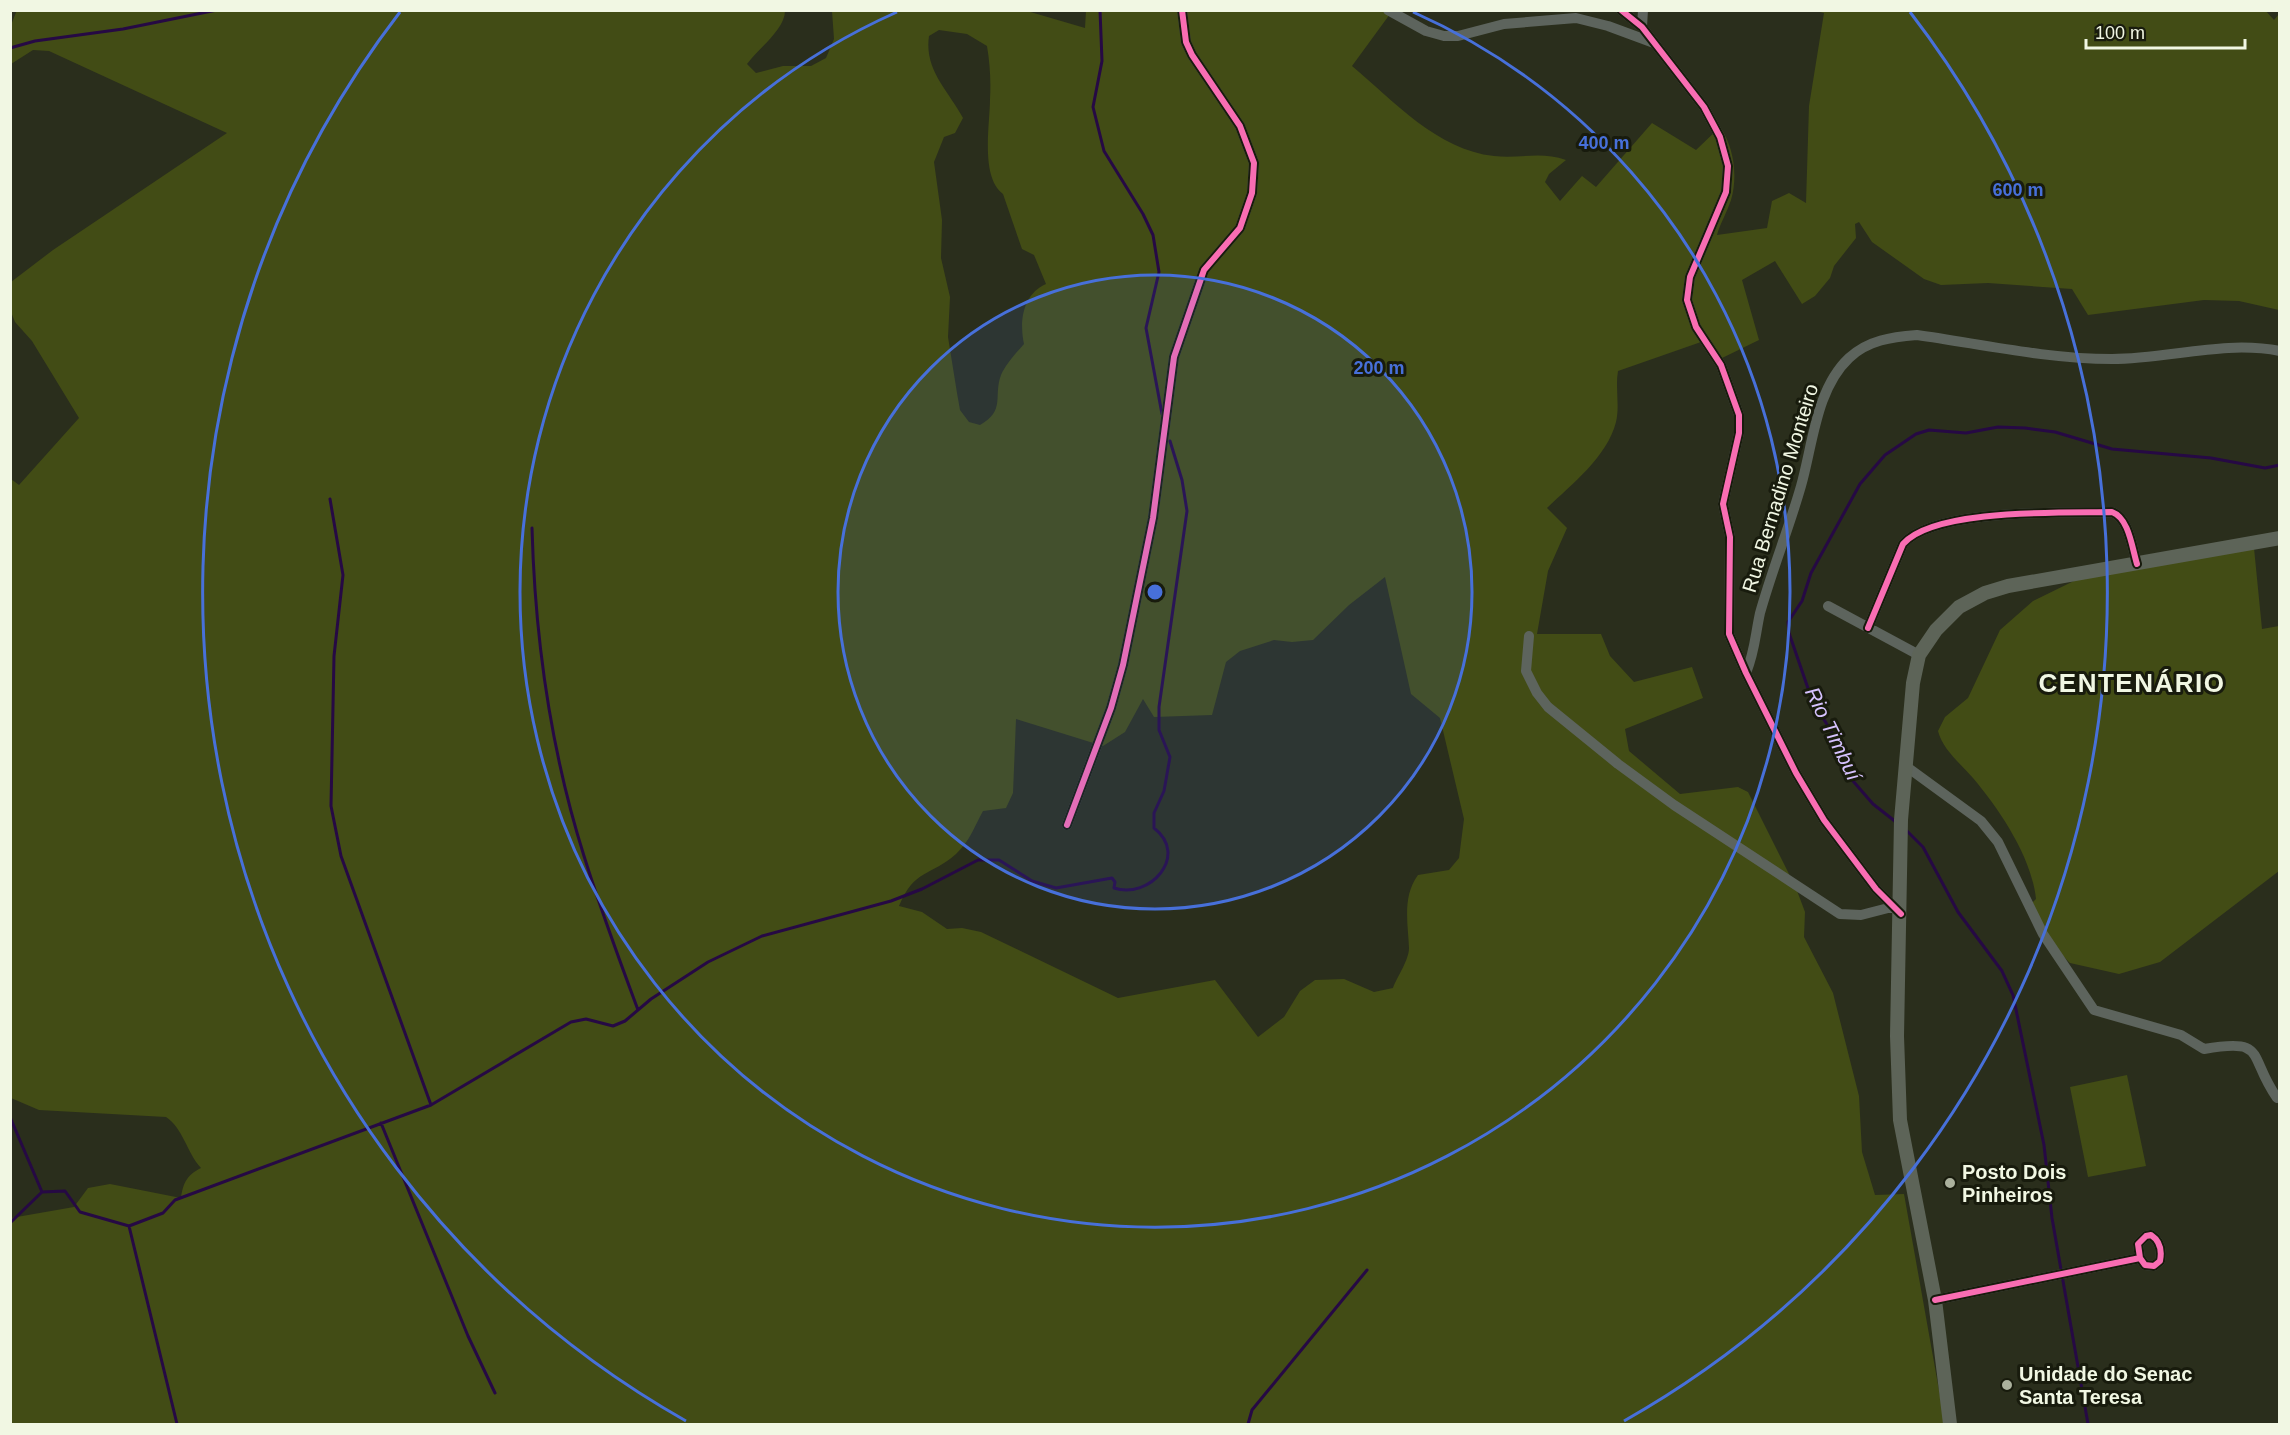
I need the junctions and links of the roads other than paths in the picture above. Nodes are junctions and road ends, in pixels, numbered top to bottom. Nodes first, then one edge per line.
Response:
1 (1182, 10) edge
2 (1388, 10) edge
3 (1621, 10) edge
4 (1643, 10) edge
5 (1642, 27) junction
6 (1654, 43) junction
7 (2280, 351) edge
8 (2280, 538) edge
9 (2137, 564) junction
10 (1828, 606) dead end
11 (1868, 628) junction
12 (1528, 636) dead end
13 (1919, 655) junction
14 (1746, 673) junction
15 (1908, 767) junction
16 (1067, 825) dead end
17 (1896, 910) junction
18 (2277, 1098) dead end
19 (2140, 1258) dead end
20 (1935, 1300) junction
21 (1950, 1425) edge

1 - 16 street
2 - 6 street
3 - 5 street
4 - 5 street
5 - 6 street
6 - 14 street
7 - 14 street, Rua Bernadino Monteiro
8 - 9 main road
9 - 11 street
9 - 13 main road
10 - 11 street
11 - 13 street
12 - 17 street
13 - 15 main road
14 - 17 street
15 - 17 main road
15 - 18 street
17 - 20 main road
19 - 20 street
20 - 21 main road

